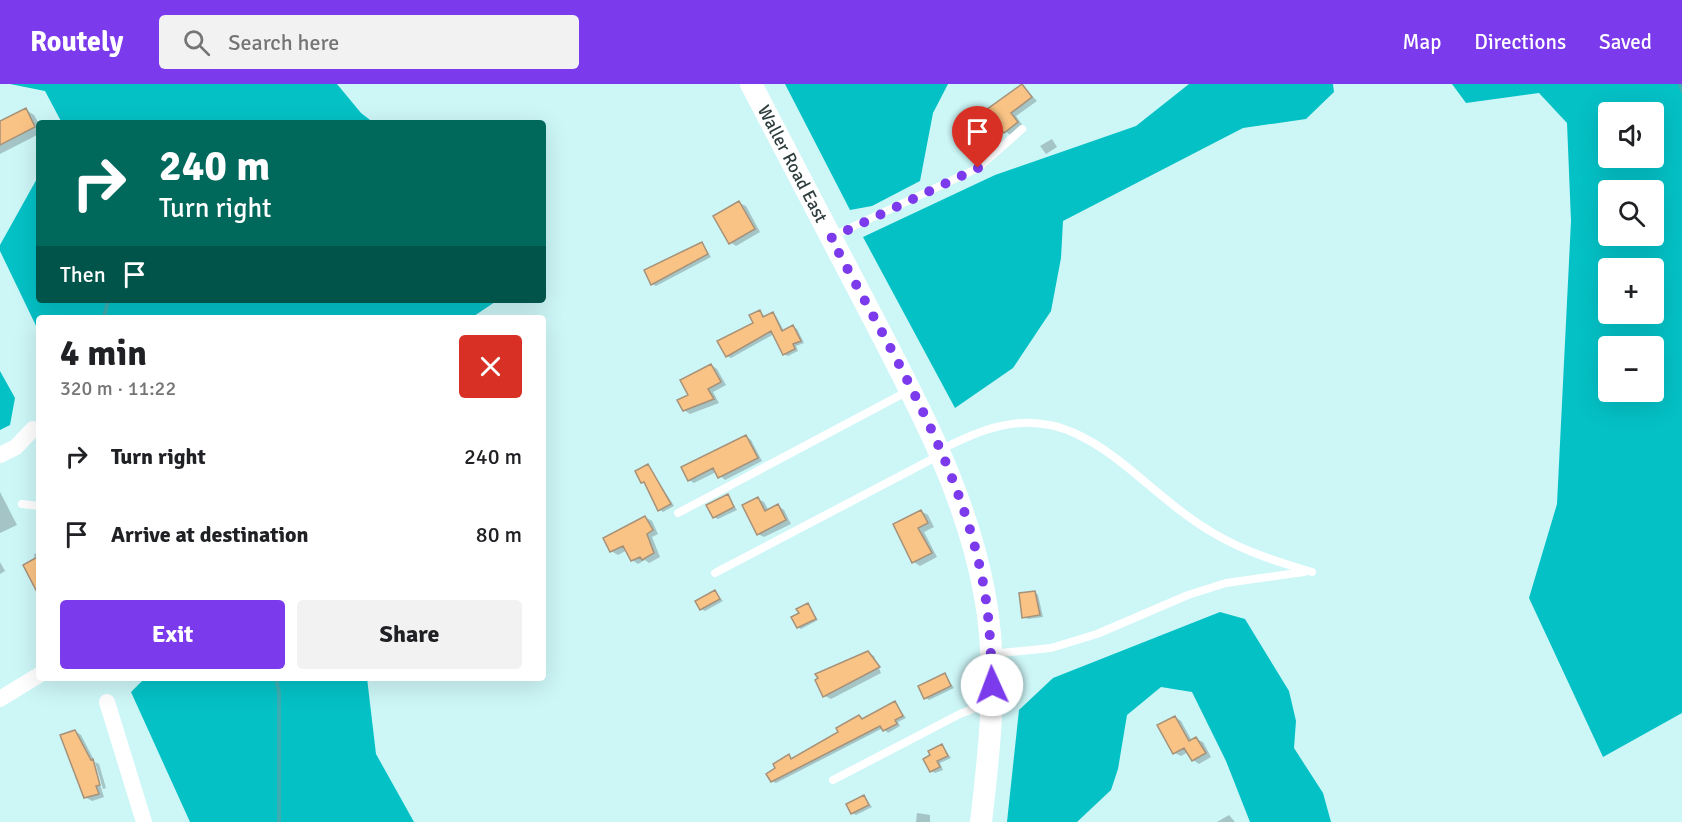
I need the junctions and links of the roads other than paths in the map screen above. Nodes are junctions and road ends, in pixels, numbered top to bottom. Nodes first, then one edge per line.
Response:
1 (751, 84) edge
2 (1022, 129) dead end
3 (831, 238) junction
4 (911, 390) junction
5 (33, 429) dead end
6 (940, 452) junction
7 (0, 455) edge
8 (22, 504) dead end
9 (36, 506) edge
10 (678, 513) dead end
11 (715, 573) dead end
12 (991, 654) junction
13 (36, 677) edge
14 (0, 699) edge
15 (107, 702) dead end
16 (992, 702) junction
17 (833, 780) dead end
18 (144, 822) edge
19 (981, 822) edge

1 - 3 street, Waller Road East
2 - 3 lane
3 - 4 street, Waller Road East
4 - 6 street, Waller Road East
4 - 10 lane
5 - 7 street
6 - 11 lane
6 - 12 street, Waller Road East
6 - 12 lane
8 - 9 lane
12 - 16 street, Waller Road East
13 - 14 street
15 - 18 street
16 - 17 lane
16 - 19 street, Waller Road East

